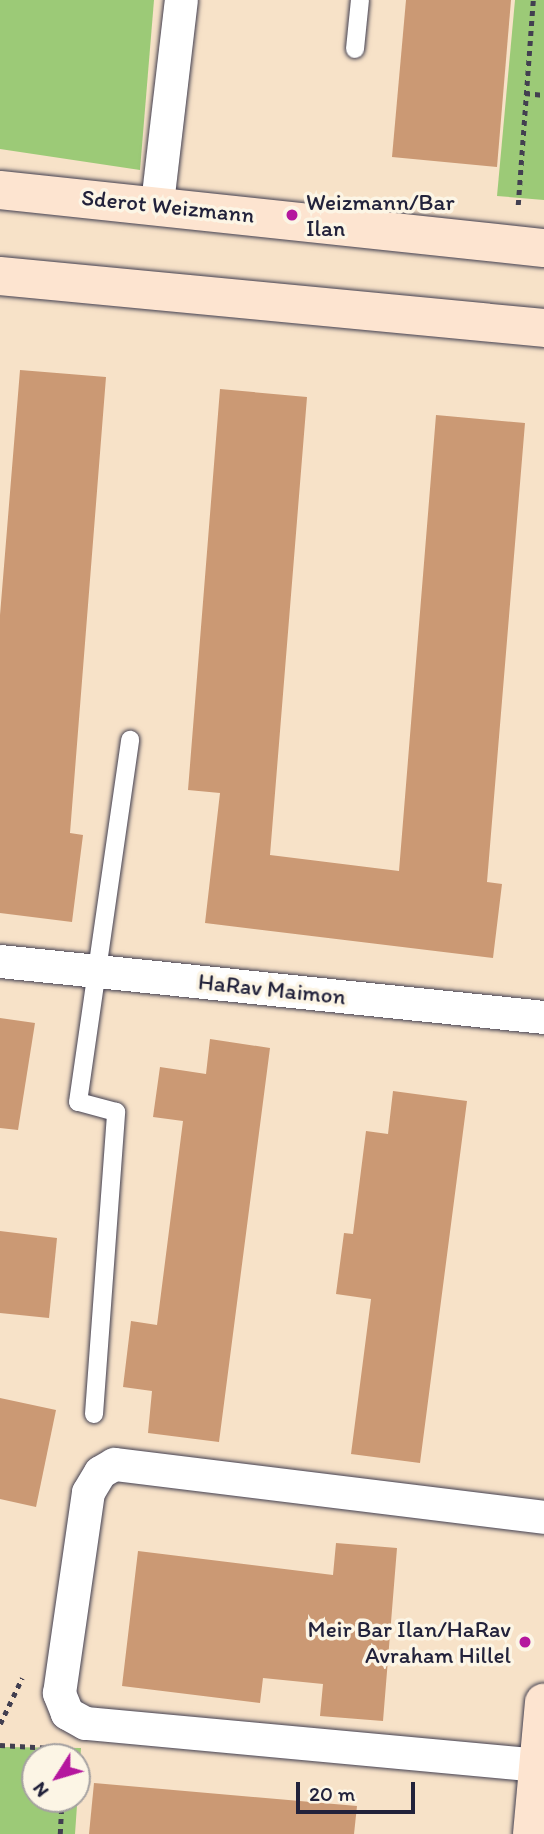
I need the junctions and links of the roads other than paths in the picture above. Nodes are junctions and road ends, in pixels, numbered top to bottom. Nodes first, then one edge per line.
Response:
1 (181, 0) edge
2 (360, 0) edge
3 (355, 49) dead end
4 (0, 190) edge
5 (157, 204) junction
6 (530, 246) edge
7 (0, 276) edge
8 (544, 328) edge
9 (130, 740) dead end
10 (0, 961) edge
11 (93, 971) junction
12 (544, 1017) edge
13 (93, 1414) dead end
14 (544, 1517) edge
15 (544, 1703) edge
16 (539, 1765) junction
17 (533, 1834) edge

1 - 5 street
2 - 3 lane
4 - 5 main road, Sderot Weizmann
5 - 6 main road, Sderot Weizmann
7 - 8 main road
9 - 11 lane
10 - 11 street, HaRav Maimon
11 - 12 street, HaRav Maimon
11 - 13 lane
14 - 16 street
15 - 16 main road
16 - 17 main road

